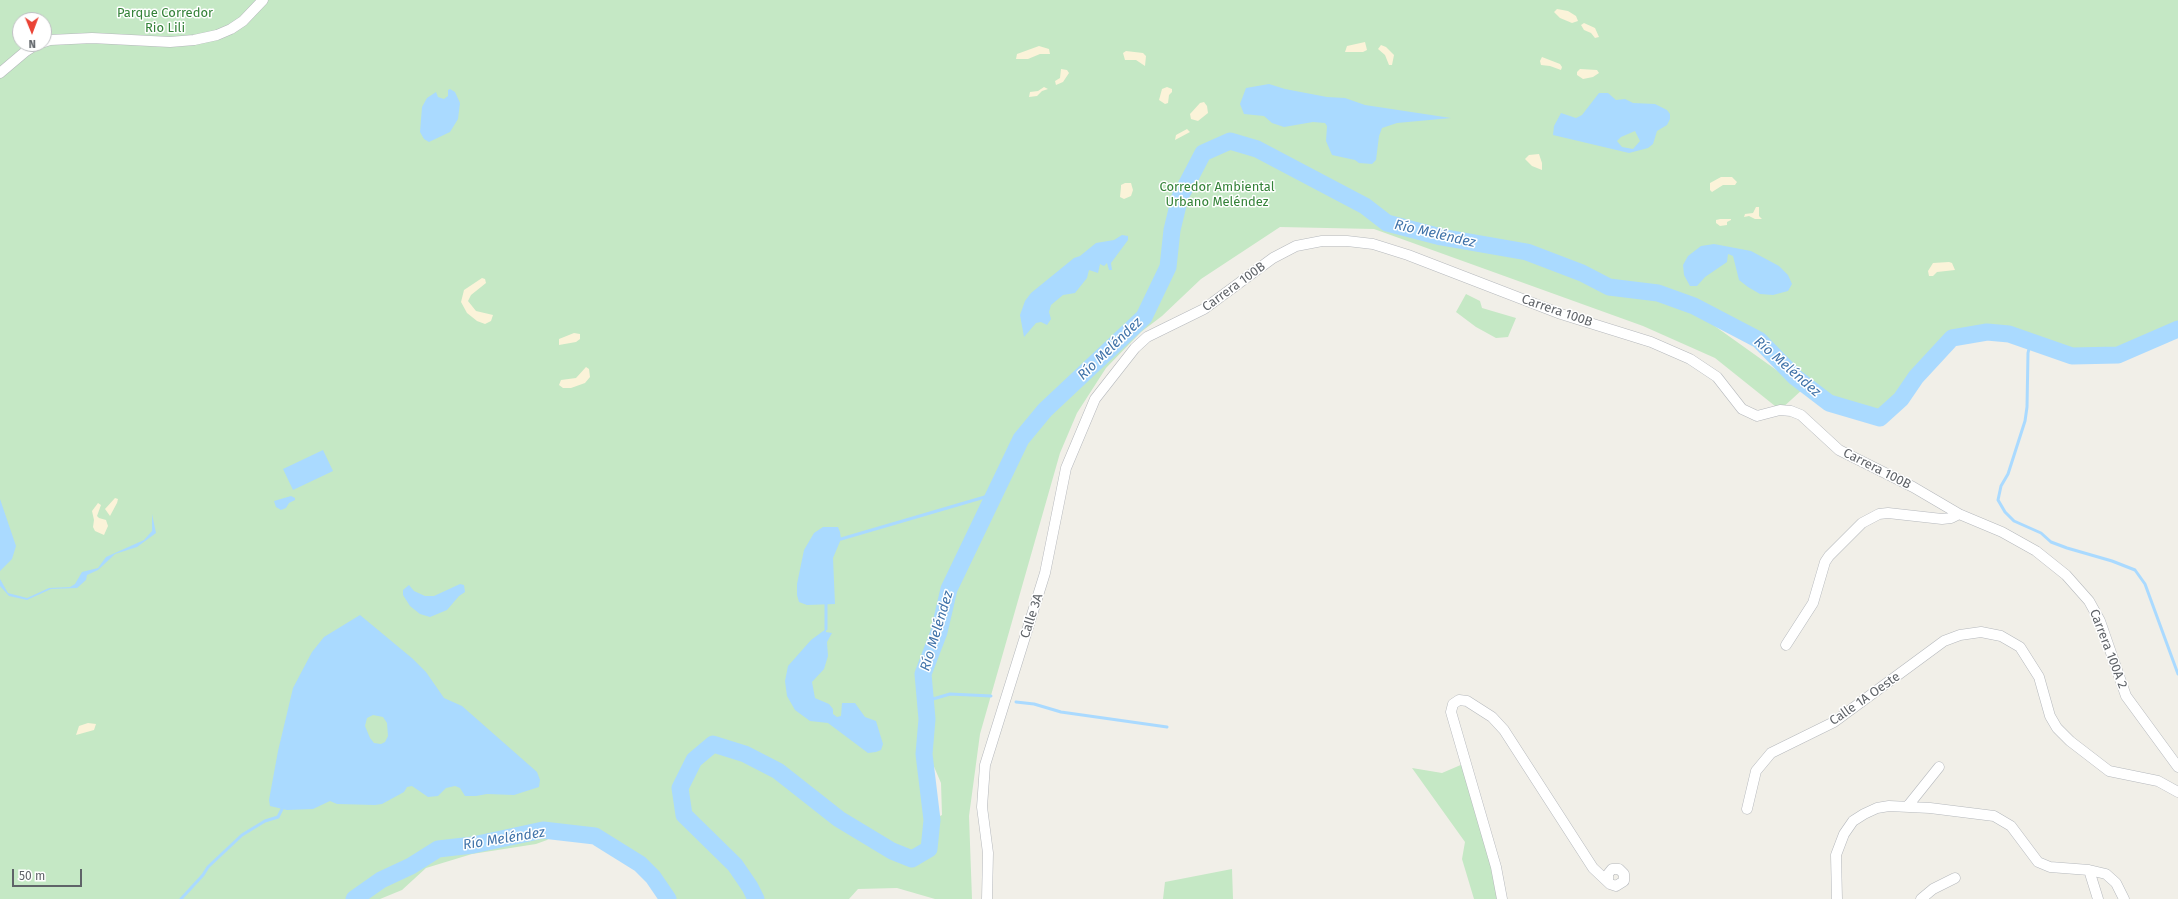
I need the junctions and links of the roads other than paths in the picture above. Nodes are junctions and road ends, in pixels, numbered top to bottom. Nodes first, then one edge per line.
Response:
1 (263, 0) edge
2 (52, 40) edge
3 (25, 52) edge
4 (0, 73) edge
5 (1135, 348) joint
6 (1959, 514) junction
7 (1786, 645) dead end
8 (1939, 767) dead end
9 (2178, 767) edge
10 (2178, 792) edge
11 (1907, 807) junction
12 (1747, 809) dead end
13 (2089, 870) junction
14 (1955, 878) dead end
15 (1608, 881) dead end
16 (987, 899) edge
17 (1502, 899) edge
18 (1838, 899) edge
19 (1921, 899) edge
20 (2098, 899) edge
21 (2124, 899) edge

1 - 2 street
3 - 4 street
5 - 6 street, Carrera 100B
5 - 16 street, Calle 3A
6 - 7 street
6 - 9 street, Carrera 100A 2
8 - 11 street
10 - 12 street, Calle 1A Oeste
11 - 13 street
11 - 18 street
13 - 20 street
13 - 21 street
14 - 19 street
15 - 17 street

